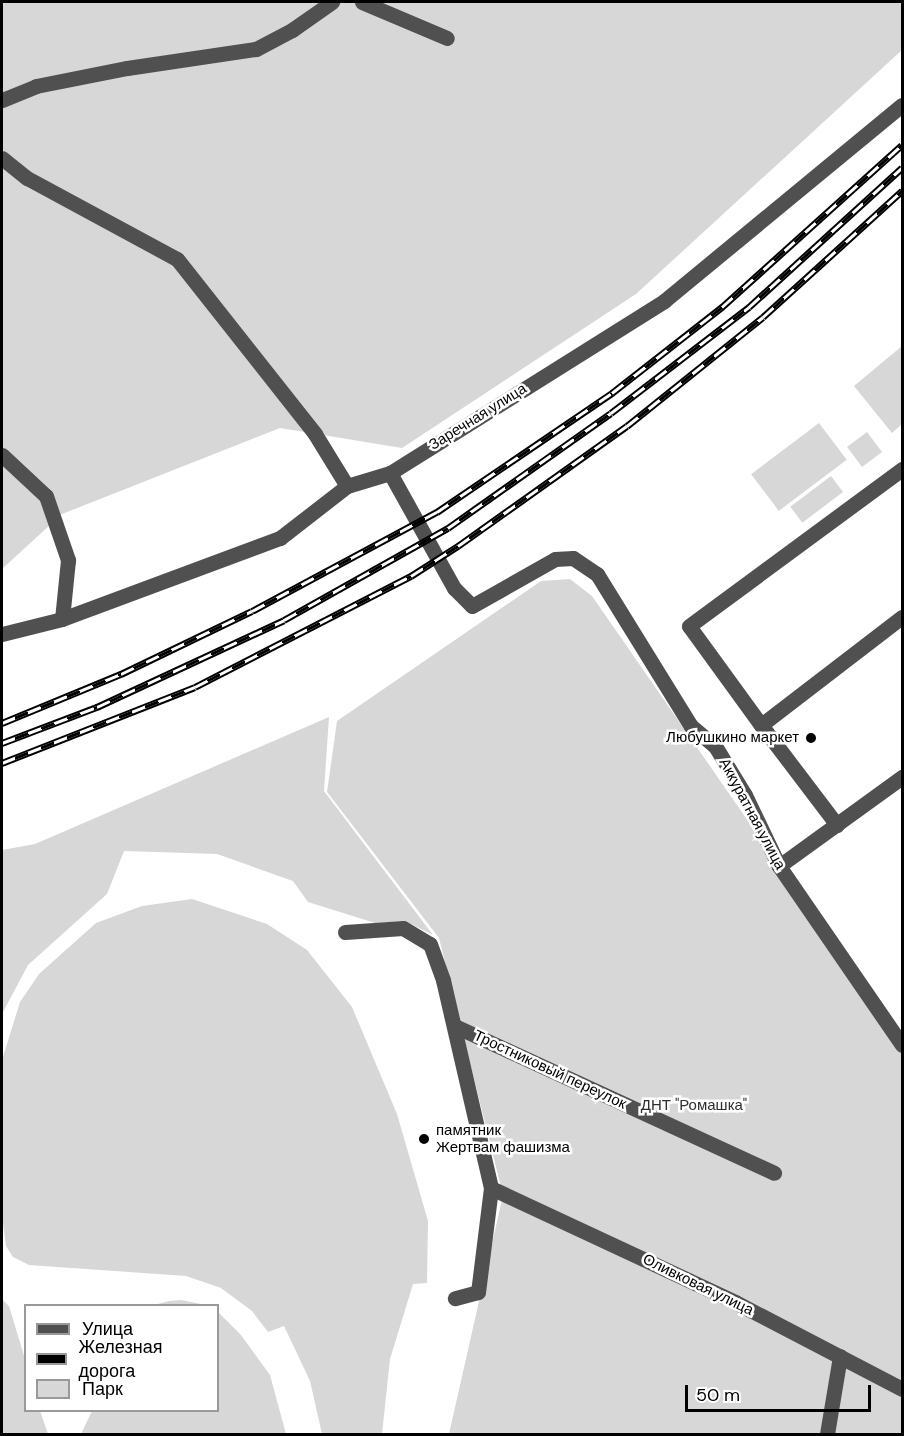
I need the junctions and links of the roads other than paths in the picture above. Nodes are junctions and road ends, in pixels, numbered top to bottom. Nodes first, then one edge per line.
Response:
1 (332, 2) edge
2 (362, 2) edge
3 (447, 38) dead end
4 (2, 100) edge
5 (903, 105) edge
6 (2, 158) edge
7 (2, 456) edge
8 (903, 469) edge
9 (390, 473) junction
10 (347, 486) junction
11 (903, 617) edge
12 (62, 619) junction
13 (2, 634) edge
14 (761, 725) junction
15 (903, 777) edge
16 (837, 825) junction
17 (779, 866) junction
18 (345, 932) dead end
19 (457, 1027) junction
20 (903, 1044) edge
21 (774, 1173) dead end
22 (491, 1188) junction
23 (455, 1298) dead end
24 (840, 1356) junction
25 (903, 1389) edge
26 (827, 1434) edge

1 - 4 street
2 - 3 street
5 - 9 street, Заречная улица
6 - 10 street
7 - 12 street
8 - 14 street
9 - 10 street, Заречная улица
9 - 17 street, Аккуратная улица
10 - 12 street, Заречная улица
11 - 14 street
12 - 13 street, Заречная улица
14 - 16 street
15 - 16 street
16 - 17 street
17 - 20 street, Аккуратная улица
18 - 19 street
19 - 21 street, Тростниковый переулок
19 - 22 street
22 - 23 street
22 - 24 street, Оливковая улица
24 - 25 street, Оливковая улица
24 - 26 street

